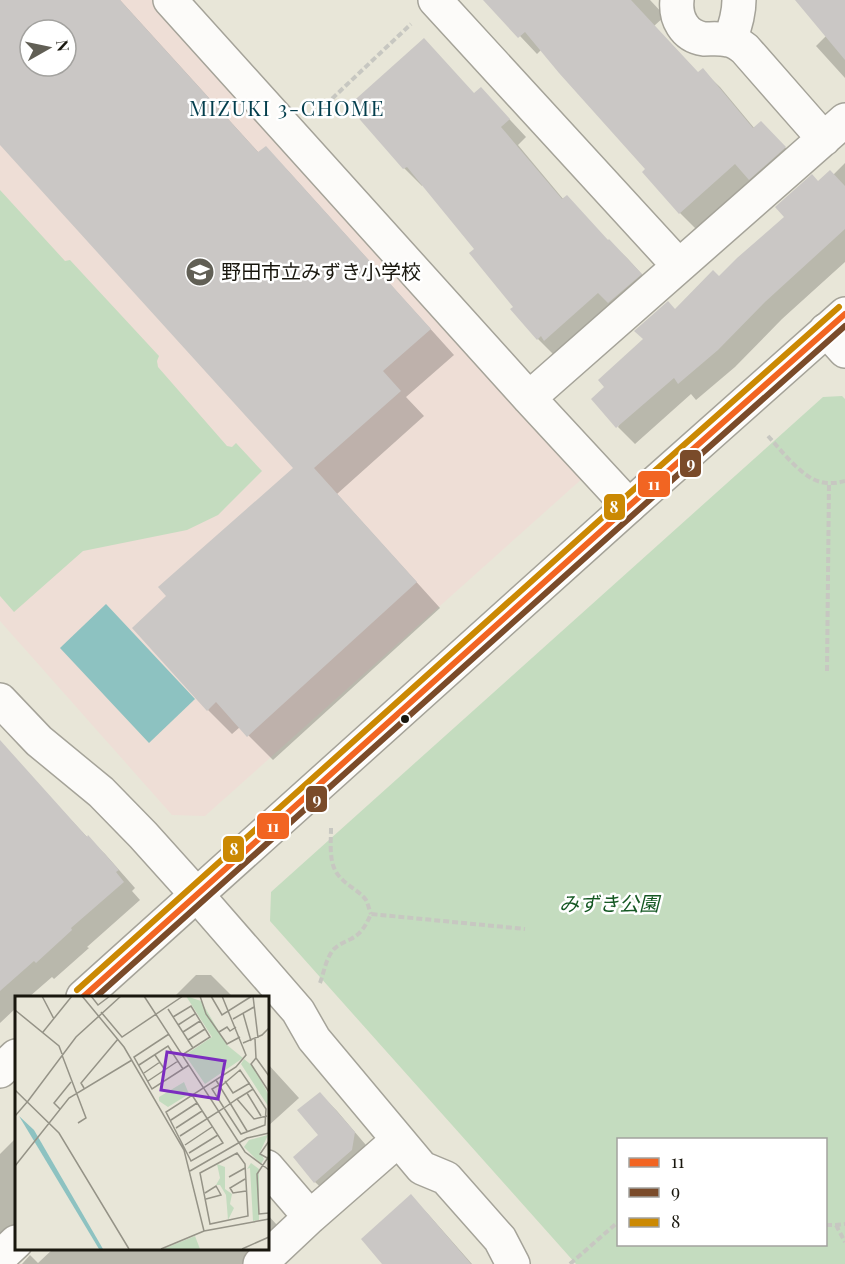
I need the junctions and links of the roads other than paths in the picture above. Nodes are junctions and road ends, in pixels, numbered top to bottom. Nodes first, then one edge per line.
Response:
1 (170, 0) edge
2 (677, 0) edge
3 (739, 0) edge
4 (441, 2) edge
5 (730, 40) junction
6 (834, 129) edge
7 (679, 266) junction
8 (839, 332) edge
9 (529, 398) junction
10 (629, 506) junction
11 (0, 700) edge
12 (197, 895) junction
13 (84, 996) edge
14 (15, 1057) edge
15 (0, 1071) edge
16 (398, 1140) junction
17 (268, 1168) edge
18 (310, 1217) junction
19 (15, 1243) edge
20 (0, 1257) edge
21 (272, 1260) edge
22 (513, 1264) edge

1 - 9 street
2 - 5 street
3 - 5 street
4 - 7 street
5 - 6 street
6 - 7 street
7 - 9 street
8 - 10 street
9 - 10 street
10 - 12 street
11 - 12 street
12 - 13 street
12 - 16 street
14 - 15 street
16 - 18 street
16 - 22 street
17 - 18 street
18 - 21 street
19 - 20 street

